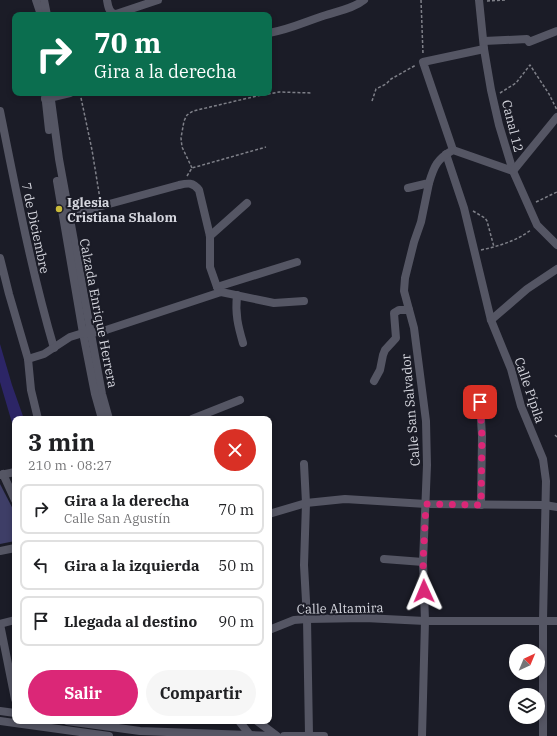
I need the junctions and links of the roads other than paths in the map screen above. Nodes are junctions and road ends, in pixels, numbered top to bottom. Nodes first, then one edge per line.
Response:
1 (36, 0) edge
2 (44, 0) edge
3 (107, 0) edge
4 (158, 0) edge
5 (364, 0) edge
6 (480, 0) edge
7 (39, 12) edge
8 (46, 12) edge
9 (111, 12) edge
10 (122, 12) edge
11 (557, 31) edge
12 (272, 33) edge
13 (484, 45) junction
14 (47, 96) edge
15 (0, 111) edge
16 (557, 117) edge
17 (449, 152) junction
18 (512, 171) junction
19 (429, 183) junction
20 (408, 188) dead end
21 (246, 203) dead end
22 (66, 216) junction
23 (210, 236) junction
24 (557, 245) edge
25 (0, 258) edge
26 (297, 262) dead end
27 (557, 269) edge
28 (219, 290) junction
29 (237, 295) junction
30 (304, 301) dead end
31 (409, 310) junction
32 (491, 320) junction
33 (87, 333) junction
34 (243, 344) dead end
35 (54, 348) junction
36 (28, 359) junction
37 (374, 381) dead end
38 (240, 400) dead end
39 (480, 402) dead end
40 (37, 416) edge
41 (101, 416) edge
42 (108, 416) edge
43 (200, 416) edge
44 (304, 464) dead end
45 (12, 473) edge
46 (1, 475) edge
47 (12, 495) edge
48 (306, 503) junction
49 (426, 504) junction
50 (481, 505) junction
51 (545, 506) junction
52 (557, 507) edge
53 (272, 513) edge
54 (12, 549) edge
55 (0, 551) edge
56 (384, 559) dead end
57 (423, 562) junction
58 (307, 619) junction
59 (543, 620) junction
60 (12, 621) edge
61 (425, 621) junction
62 (557, 621) edge
63 (0, 624) edge
64 (272, 629) edge
65 (12, 684) edge
66 (0, 711) edge
67 (12, 713) edge
68 (0, 721) edge
69 (12, 723) edge
70 (21, 724) edge
71 (93, 724) edge
72 (98, 724) edge
73 (241, 724) edge
74 (261, 724) edge
75 (98, 735) edge
76 (250, 735) junction
77 (309, 735) edge
78 (109, 736) edge
79 (274, 736) edge
80 (277, 736) edge
81 (284, 736) edge
82 (324, 736) edge
83 (422, 736) edge
84 (543, 736) edge

1 - 7 street
2 - 8 street
3 - 9 street
4 - 10 street
5 - 12 street
6 - 13 street, Canal 12
11 - 13 street
13 - 17 street, Calle Pípila
13 - 18 street, Canal 12
14 - 22 street, Calzada Enrique Herrera
15 - 35 street, 7 de Diciembre
16 - 18 street
17 - 18 street
17 - 19 street, Calle San Salvador
17 - 32 street, Calle Pípila
18 - 24 street, Canal 12
19 - 20 street
19 - 31 street, Calle San Salvador
21 - 23 street
22 - 23 street
22 - 33 street, Calzada Enrique Herrera
23 - 28 street
25 - 36 street
26 - 28 street
27 - 32 street
28 - 29 street
28 - 33 street
29 - 30 street
29 - 34 street
31 - 37 street
31 - 49 street, Calle San Salvador
32 - 51 street, Calle Pípila
33 - 35 street
33 - 41 street, Calzada Enrique Herrera
33 - 42 street, Calzada Enrique Herrera
35 - 36 street
36 - 40 street
38 - 43 street
39 - 50 street
44 - 48 street
45 - 46 street
46 - 47 street
48 - 49 street
48 - 53 street
48 - 58 street
49 - 50 street
49 - 57 street, Calle San Salvador
50 - 51 street
51 - 52 street
51 - 59 street, Calle Pípila
54 - 55 street
56 - 57 street
57 - 61 street, Calle San Salvador
58 - 61 street, Calle Altamira
58 - 64 street, Calle Altamira
58 - 77 street
59 - 61 street, Calle Altamira
59 - 62 street, Calle Altamira
59 - 84 street, Calle Pípila
60 - 63 street
61 - 83 street, Calle San Salvador
63 - 65 street
66 - 67 street
68 - 69 street
70 - 75 street
71 - 75 street
72 - 76 street
73 - 76 street
74 - 80 street
75 - 78 street
76 - 79 street
77 - 81 street
77 - 82 street

